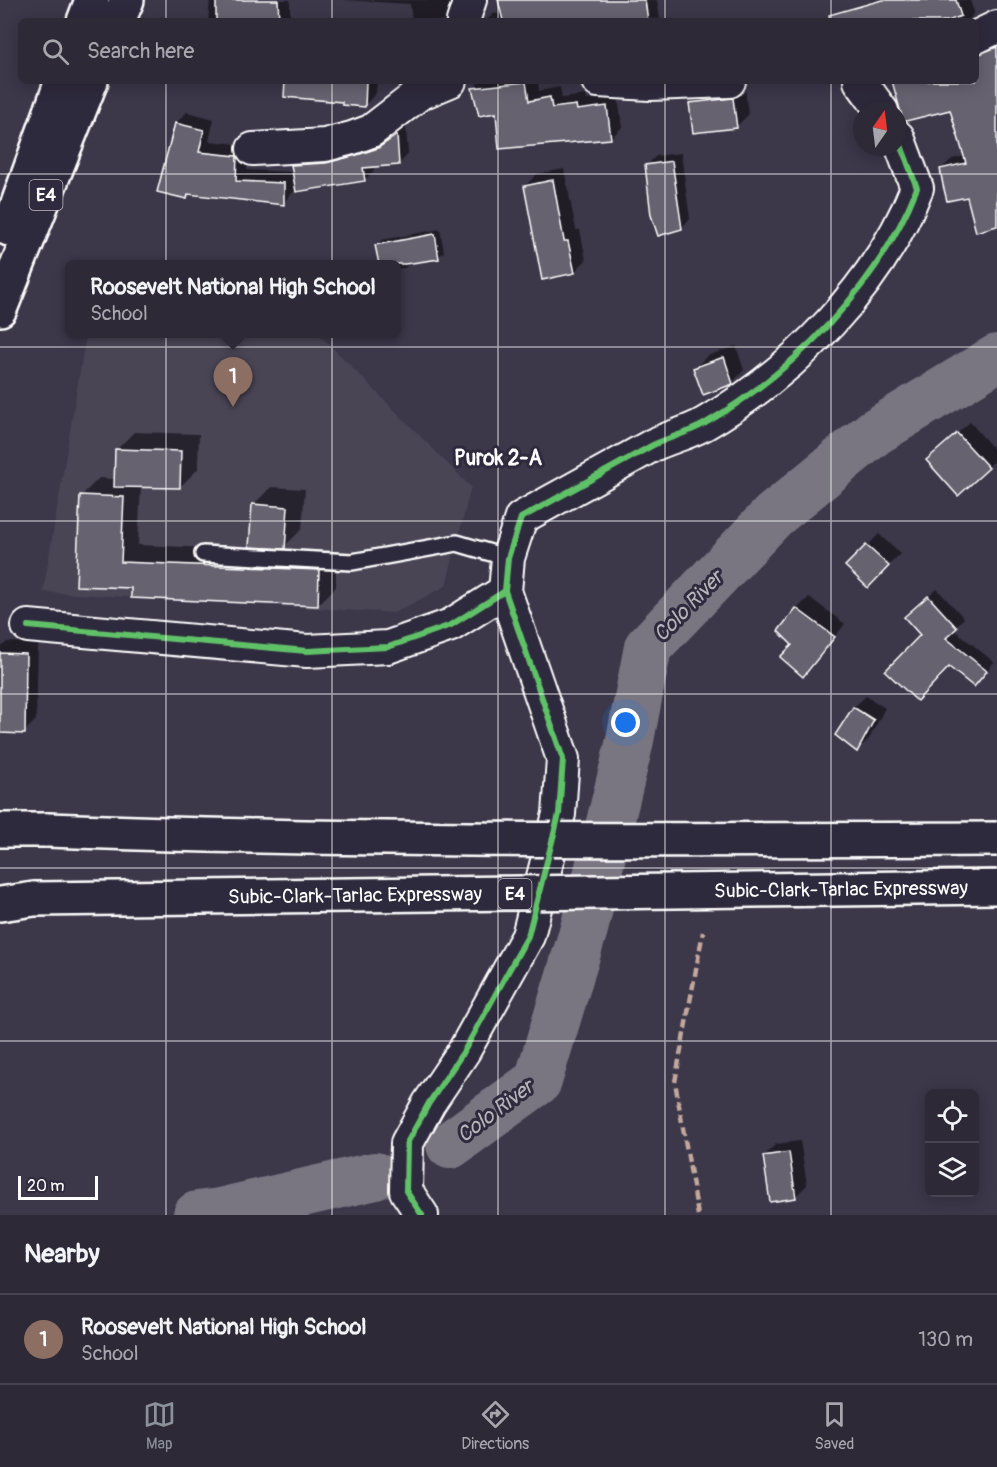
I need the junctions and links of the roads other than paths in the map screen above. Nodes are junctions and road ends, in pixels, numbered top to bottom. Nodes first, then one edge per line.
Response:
1 (92, 0) edge
2 (127, 0) edge
3 (470, 0) edge
4 (85, 18) edge
5 (119, 18) edge
6 (464, 18) edge
7 (997, 27) edge
8 (979, 36) edge
9 (61, 84) edge
10 (90, 84) edge
11 (443, 84) edge
12 (862, 84) edge
13 (875, 102) edge
14 (254, 149) dead end
15 (905, 156) edge
16 (0, 253) edge
17 (0, 309) edge
18 (203, 554) dead end
19 (508, 558) junction
20 (505, 591) junction
21 (28, 626) dead end
22 (0, 830) edge
23 (997, 839) edge
24 (997, 887) edge
25 (0, 904) edge
26 (422, 1215) edge

1 - 4 highway
2 - 5 highway
3 - 6 street
7 - 8 street
9 - 16 highway, E4
10 - 17 highway, E4
11 - 14 street
12 - 13 street
15 - 19 street
18 - 19 lane
19 - 20 street
20 - 21 street
20 - 26 street
22 - 23 highway, bridge
24 - 25 highway, Subic-Clark-Tarlac Expressway / E4, bridge

